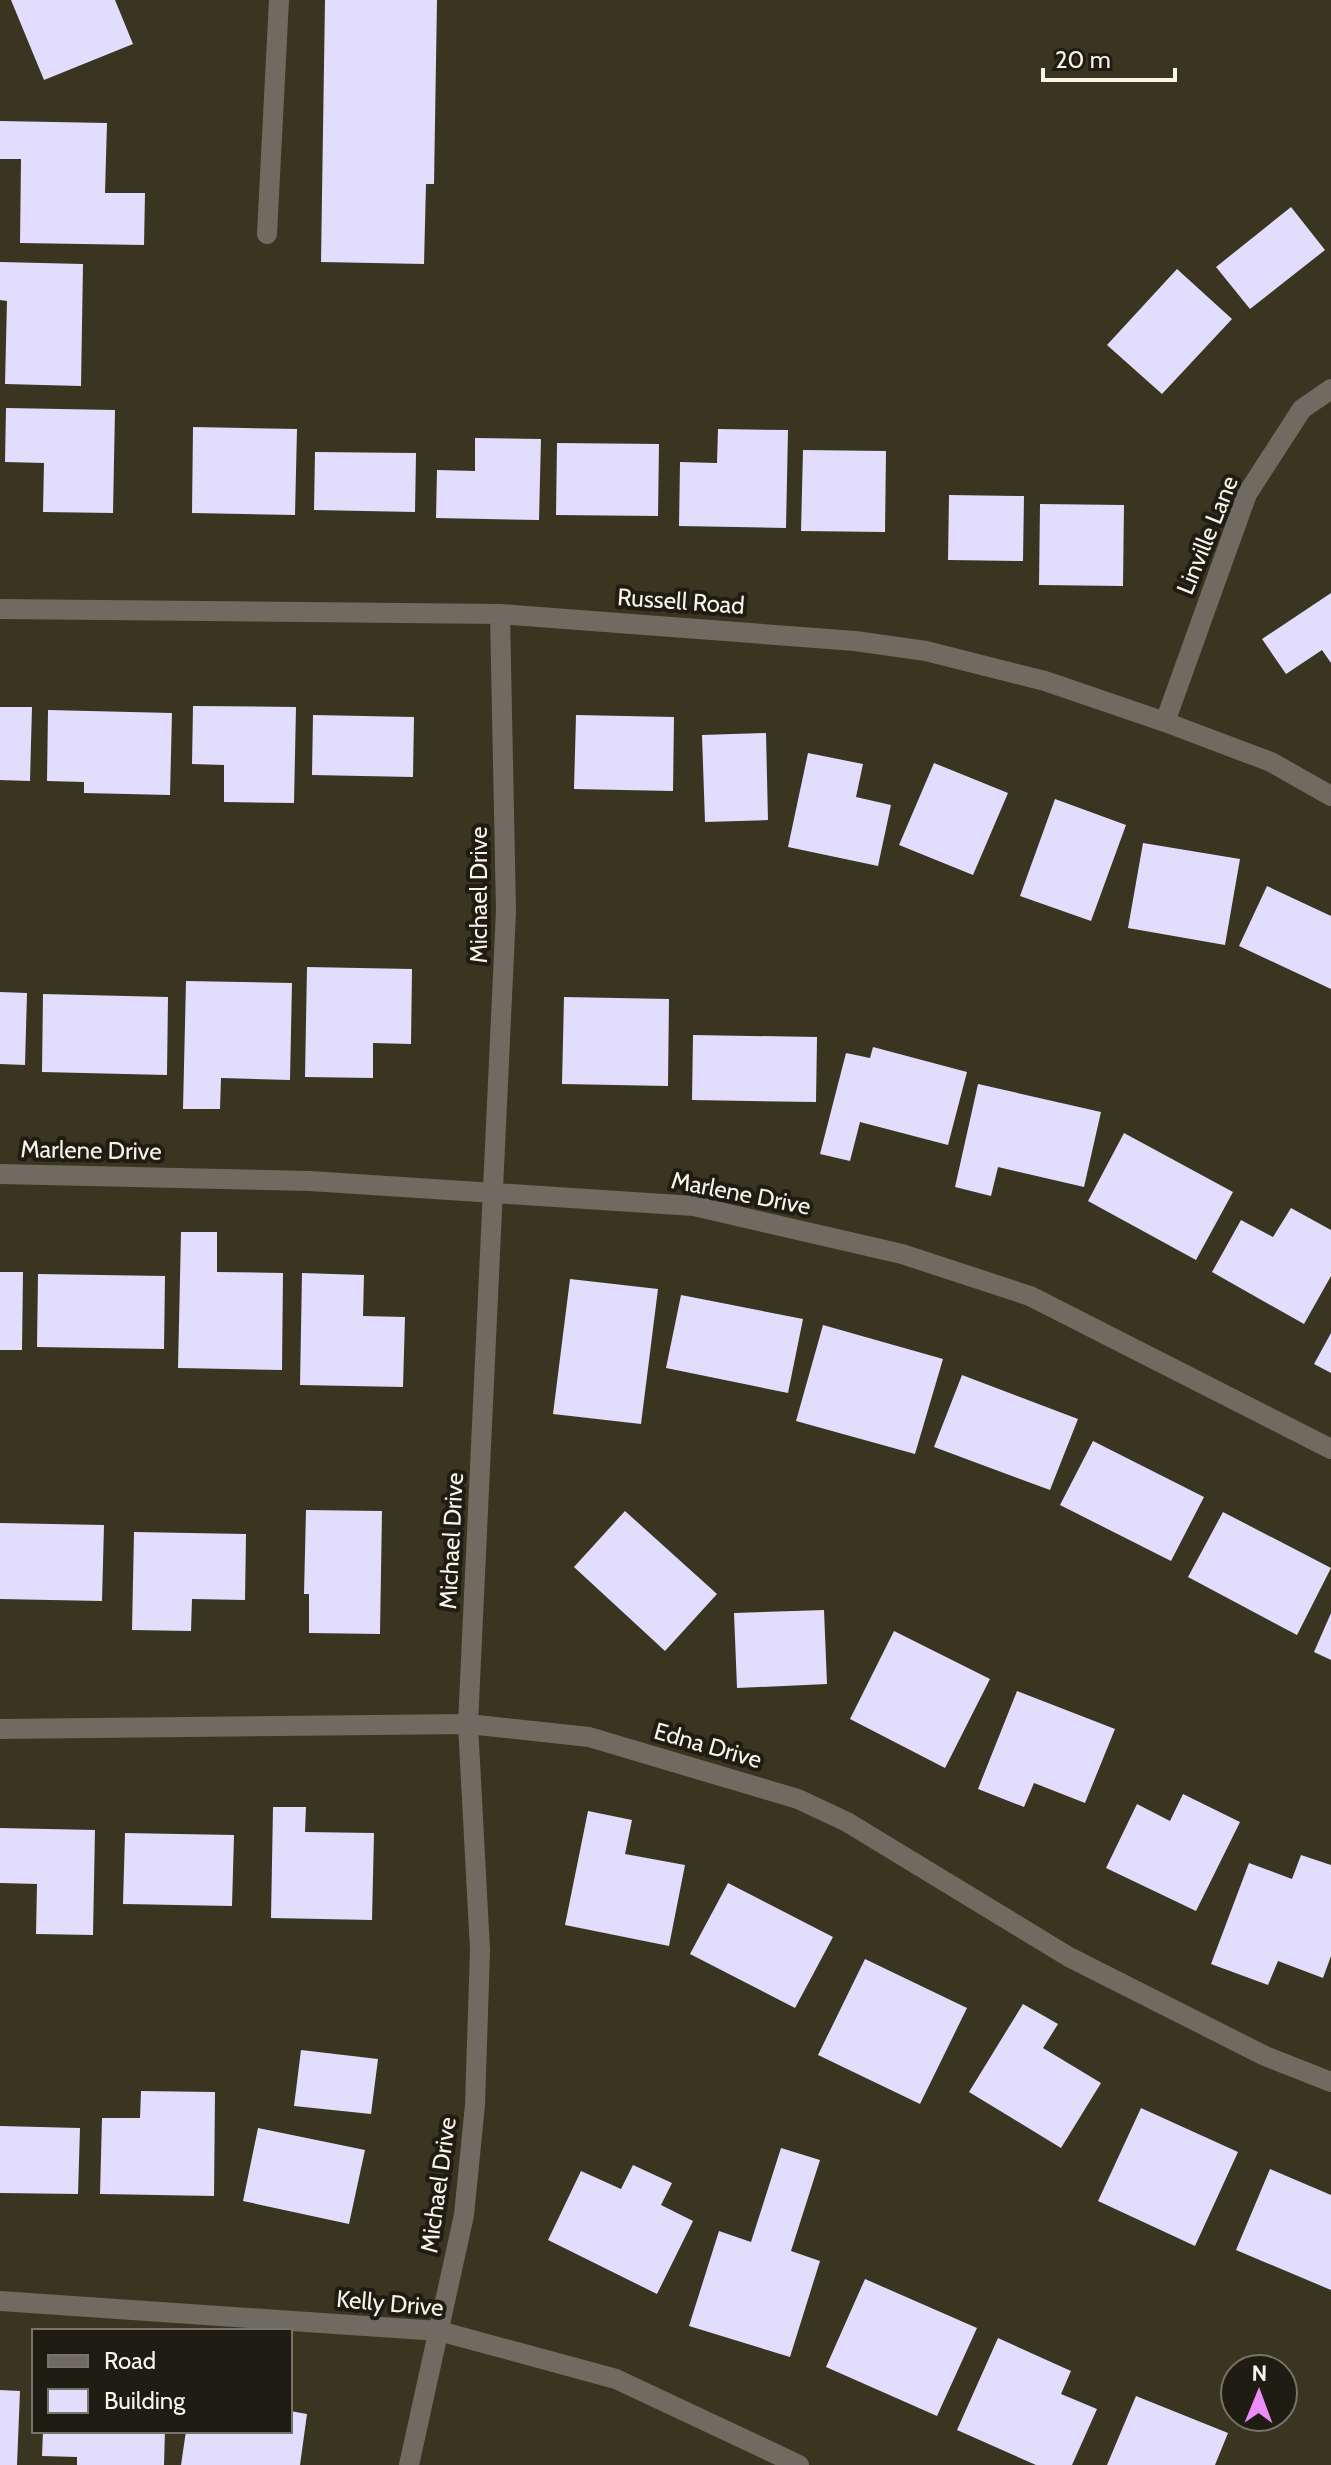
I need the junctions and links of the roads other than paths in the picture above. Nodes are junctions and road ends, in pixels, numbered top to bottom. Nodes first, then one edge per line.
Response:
1 (279, 0) edge
2 (267, 234) dead end
3 (1331, 389) edge
4 (0, 609) edge
5 (500, 614) junction
6 (1165, 722) junction
7 (1331, 796) edge
8 (0, 1174) edge
9 (493, 1192) junction
10 (1331, 1449) edge
11 (468, 1724) junction
12 (0, 1729) edge
13 (1331, 2082) edge
14 (0, 2301) edge
15 (439, 2331) junction
16 (409, 2465) edge
17 (799, 2465) edge

1 - 2 street
3 - 6 street, Linville Lane
4 - 5 street, Russell Road
5 - 6 street, Russell Road
5 - 9 street, Michael Drive
6 - 7 street, Russell Road
8 - 9 street, Marlene Drive
9 - 10 street, Marlene Drive
9 - 11 street, Michael Drive
11 - 12 street, Edna Drive
11 - 13 street, Edna Drive
11 - 15 street, Michael Drive
14 - 15 street, Kelly Drive
15 - 16 street, Michael Drive
15 - 17 street, Kelly Drive

